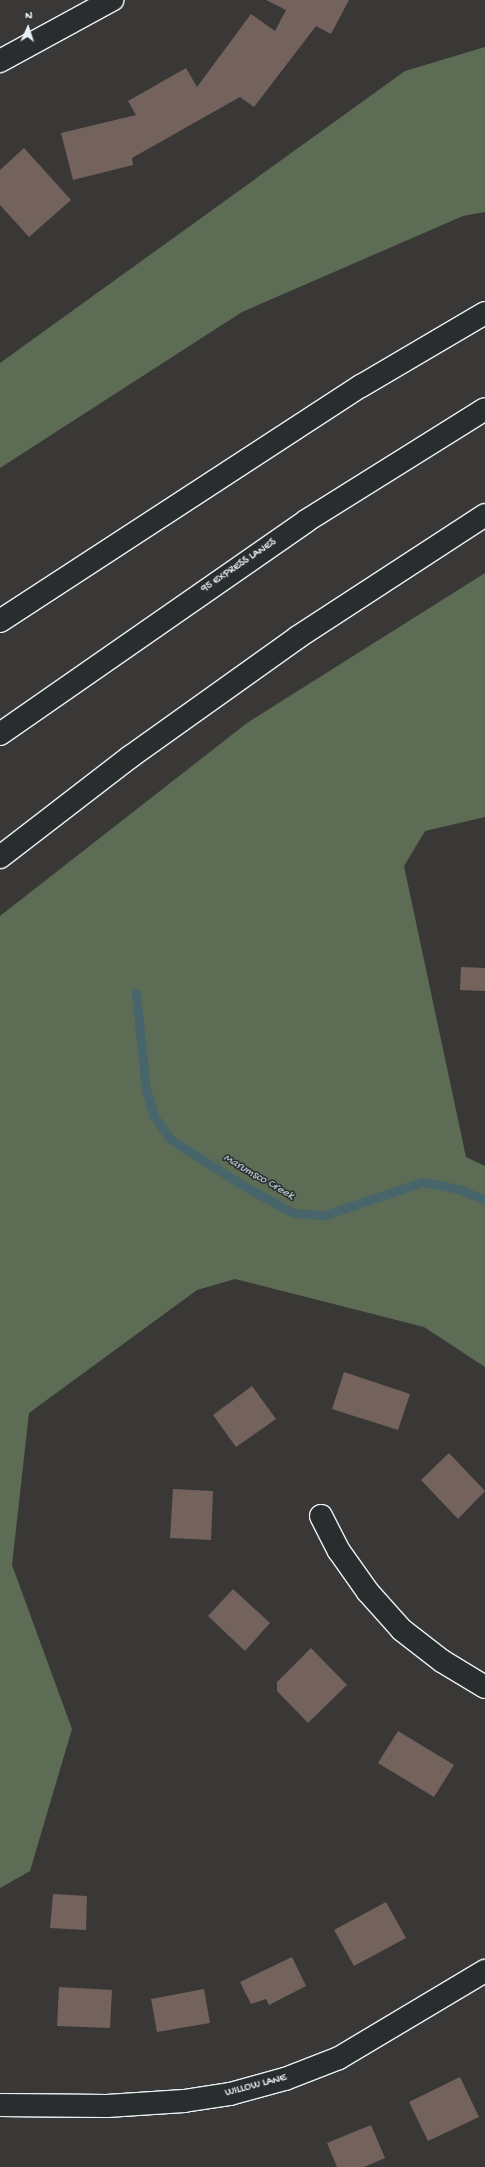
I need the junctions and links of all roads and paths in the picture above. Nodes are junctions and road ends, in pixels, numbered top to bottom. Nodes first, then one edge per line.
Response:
1 (112, 0) edge
2 (0, 61) edge
3 (485, 313) edge
4 (485, 409) edge
5 (485, 515) edge
6 (0, 621) edge
7 (0, 734) edge
8 (0, 857) edge
9 (321, 1516) dead end
10 (485, 1687) edge
11 (485, 1971) edge
12 (0, 2105) edge

1 - 2 main road
3 - 6 main road
4 - 7 main road, 95 EXPRESS LANES
5 - 8 main road
9 - 10 main road
11 - 12 main road, WILLOW LANE

